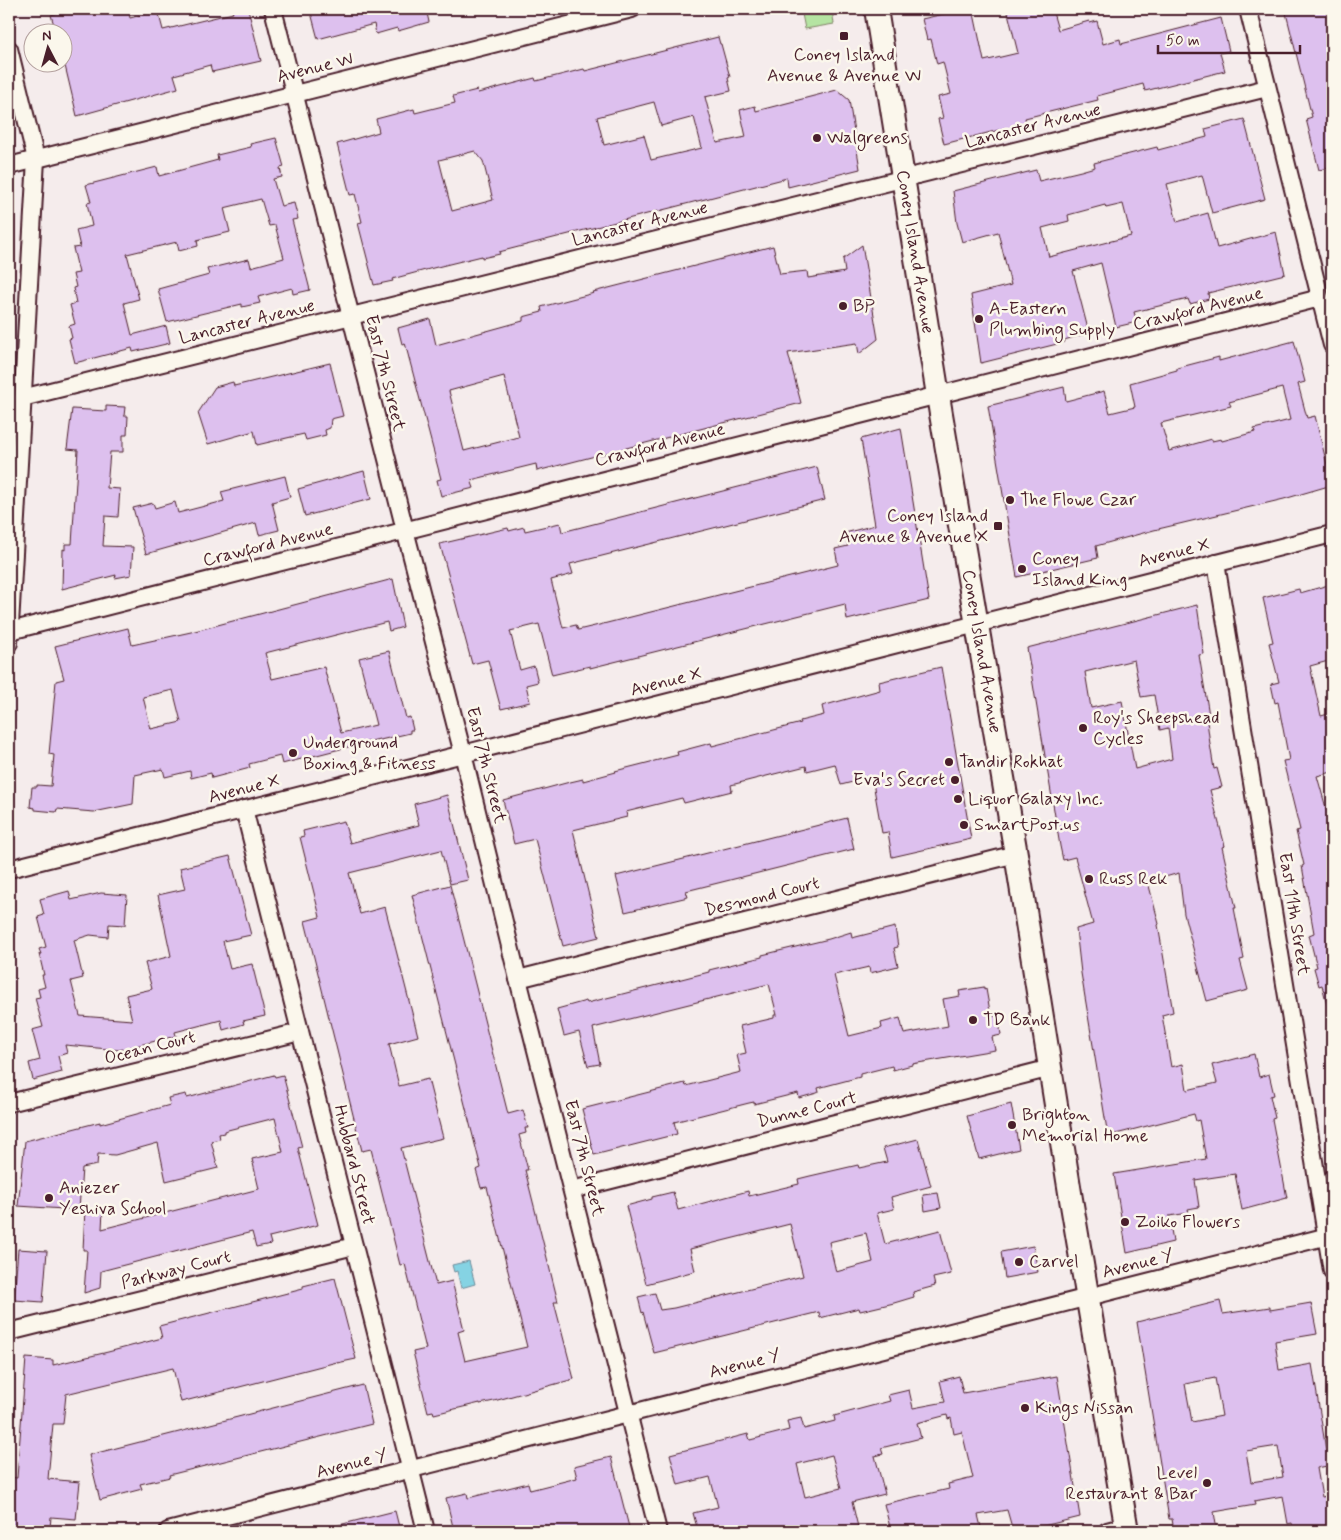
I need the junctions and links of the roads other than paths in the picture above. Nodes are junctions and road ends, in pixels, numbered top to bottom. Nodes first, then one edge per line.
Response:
1 (273, 9) edge
2 (632, 9) edge
3 (876, 9) edge
4 (1248, 9) edge
5 (9, 49) edge
6 (1267, 88) junction
7 (294, 94) junction
8 (36, 159) junction
9 (9, 166) edge
10 (903, 179) junction
11 (1320, 298) junction
12 (350, 316) junction
13 (1332, 345) edge
14 (938, 395) junction
15 (22, 398) junction
16 (405, 530) junction
17 (1332, 534) edge
18 (1216, 563) junction
19 (976, 624) junction
20 (9, 637) edge
21 (464, 754) junction
22 (244, 809) junction
23 (1016, 854) junction
24 (9, 869) edge
25 (518, 979) junction
26 (300, 1032) junction
27 (1051, 1068) junction
28 (9, 1103) edge
29 (572, 1190) junction
30 (1329, 1236) edge
31 (354, 1246) junction
32 (1332, 1271) edge
33 (1088, 1298) junction
34 (9, 1332) edge
35 (629, 1414) junction
36 (410, 1470) junction
37 (201, 1527) edge
38 (1120, 1530) edge
39 (168, 1531) edge
40 (426, 1531) edge
41 (658, 1531) edge

1 - 7 street, East 7th Street
2 - 7 street, Avenue W
3 - 10 main road, Coney Island Avenue
4 - 6 street
5 - 8 street
6 - 10 street, Lancaster Avenue
6 - 11 street
7 - 8 street, Avenue W
7 - 12 street, East 7th Street
8 - 9 street, Avenue W
8 - 15 street
10 - 12 street, Lancaster Avenue
10 - 14 main road, Coney Island Avenue
11 - 13 street
11 - 14 street, Crawford Avenue
12 - 15 street, Lancaster Avenue
12 - 16 street, East 7th Street
14 - 16 street, Crawford Avenue
14 - 19 main road, Coney Island Avenue
15 - 20 street
16 - 20 street, Crawford Avenue
16 - 21 street, East 7th Street
17 - 18 street, Avenue X
18 - 19 street, Avenue X
18 - 30 street, East 11th Street
19 - 21 street, Avenue X
19 - 23 main road, Coney Island Avenue
21 - 22 street, Avenue X
21 - 25 street, East 7th Street
22 - 24 street, Avenue X
22 - 26 street, Hubbard Street
23 - 25 street, Desmond Court
23 - 27 main road, Coney Island Avenue
25 - 29 street, East 7th Street
26 - 28 street, Ocean Court
26 - 31 street, Hubbard Street
27 - 29 street, Dunne Court
27 - 33 main road, Coney Island Avenue
29 - 35 street, East 7th Street
30 - 32 street, East 11th Street
30 - 33 street, Avenue Y
31 - 34 street, Parkway Court
31 - 36 street, Hubbard Street
33 - 35 street, Avenue Y
33 - 38 main road, Coney Island Avenue
35 - 36 street, Avenue Y
35 - 41 street, East 7th Street
36 - 37 street, Avenue Y
36 - 40 street, Hubbard Street
37 - 39 street, Avenue Y

